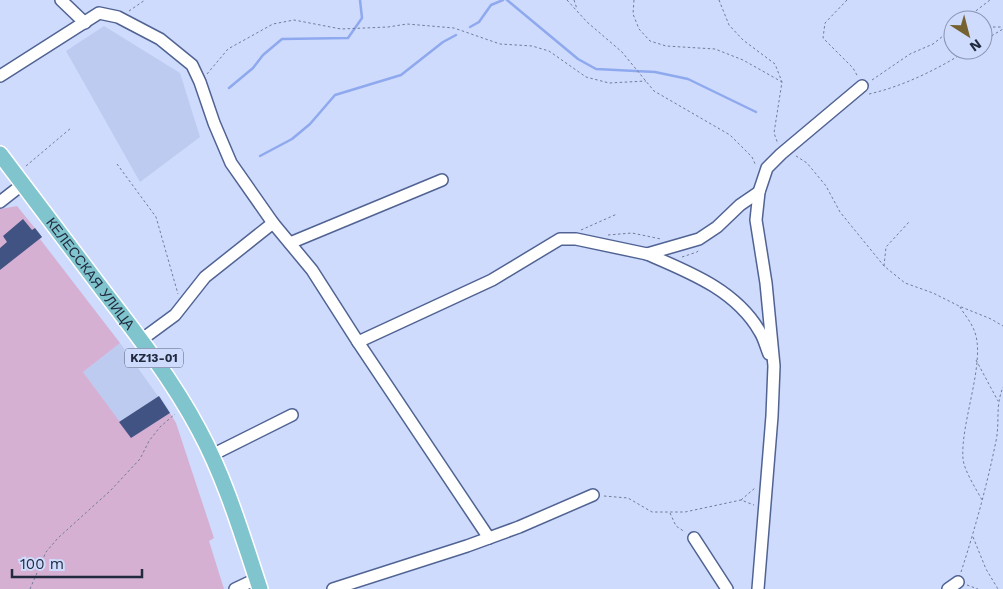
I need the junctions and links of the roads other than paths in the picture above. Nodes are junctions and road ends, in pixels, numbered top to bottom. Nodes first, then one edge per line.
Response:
1 (62, 0) edge
2 (85, 23) junction
3 (0, 76) edge
4 (864, 91) road end
5 (0, 154) edge
6 (20, 179) junction
7 (442, 180) dead end
8 (758, 192) junction
9 (0, 202) edge
10 (273, 223) junction
11 (290, 243) junction
12 (647, 254) junction
13 (141, 340) junction
14 (358, 342) junction
15 (774, 366) junction
16 (292, 415) dead end
17 (212, 455) junction
18 (593, 495) road end
19 (489, 538) junction
20 (694, 538) road end
21 (958, 582) road end
22 (258, 584) edge
23 (235, 589) edge
24 (333, 589) edge
25 (727, 589) edge
26 (758, 589) edge
27 (948, 589) edge

1 - 2 street
2 - 3 street
2 - 10 street
4 - 8 street
5 - 6 main road, КЕЛЕССКАЯ УЛИЦА / KZ13-01
6 - 9 street
6 - 13 main road, КЕЛЕССКАЯ УЛИЦА / KZ13-01
7 - 11 street
8 - 12 street
8 - 15 street
10 - 11 street
10 - 13 street
11 - 14 street
12 - 14 street
12 - 15 street
13 - 17 main road, КЕЛЕССКАЯ УЛИЦА / KZ13-01
14 - 19 street
15 - 26 street
16 - 17 street
17 - 22 main road, КЕЛЕССКАЯ УЛИЦА / KZ13-01
18 - 19 street
19 - 24 street
20 - 25 street
21 - 27 street
22 - 23 street

